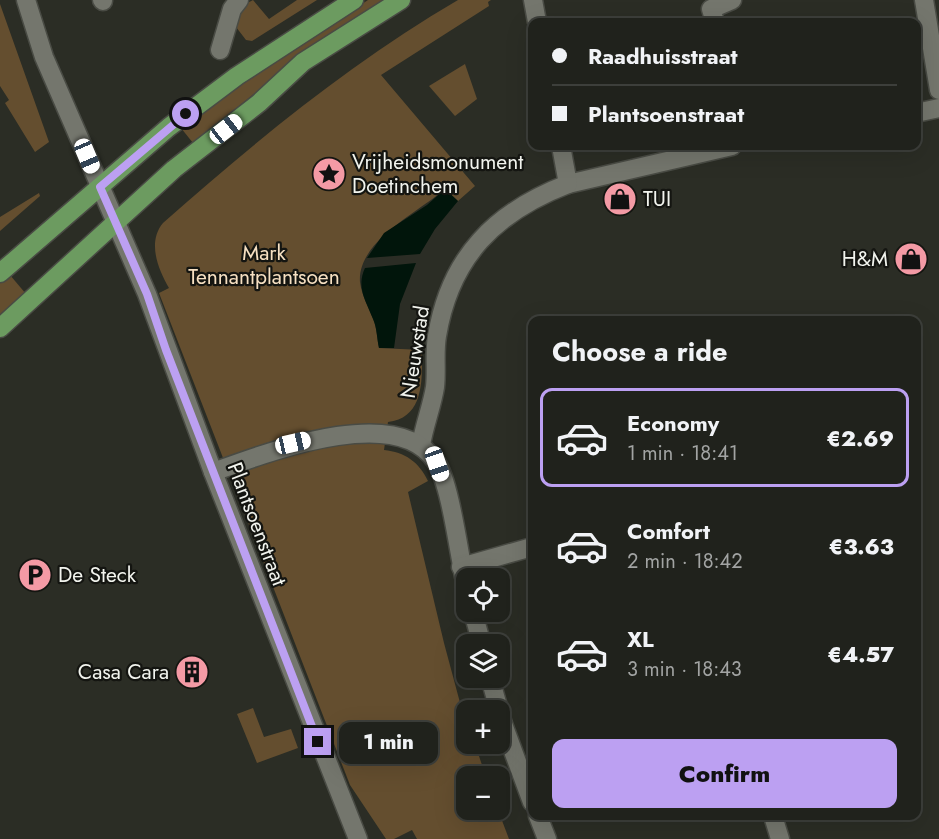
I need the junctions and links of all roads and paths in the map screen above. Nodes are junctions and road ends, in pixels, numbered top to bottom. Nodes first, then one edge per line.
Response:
1 (26, 0) edge
2 (239, 0) edge
3 (354, 0) edge
4 (401, 0) edge
5 (532, 0) edge
6 (732, 0) edge
7 (928, 1) edge
8 (536, 18) edge
9 (714, 18) edge
10 (220, 50) dead end
11 (939, 90) edge
12 (939, 108) edge
13 (921, 112) edge
14 (562, 150) edge
15 (715, 150) edge
16 (568, 184) junction
17 (100, 187) junction
18 (116, 224) junction
19 (0, 273) edge
20 (0, 328) edge
21 (421, 445) junction
22 (213, 472) junction
23 (528, 548) edge
24 (461, 567) joint
25 (493, 688) edge
26 (528, 791) edge
27 (540, 820) edge
28 (774, 820) edge
29 (358, 839) edge
30 (547, 839) edge
31 (780, 839) edge

1 - 17 street, Plantsoenstraat
2 - 10 street
3 - 17 main road
4 - 18 main road
5 - 8 street
6 - 9 street
7 - 11 street
12 - 13 street
14 - 16 street
15 - 16 street, Nieuwstad
16 - 21 street, Nieuwstad
17 - 18 street, Plantsoenstraat
17 - 19 main road
18 - 20 main road
18 - 22 street, Plantsoenstraat
21 - 22 street
21 - 24 street
22 - 29 street, Plantsoenstraat
23 - 24 street
25 - 26 street
27 - 30 street
28 - 31 street

